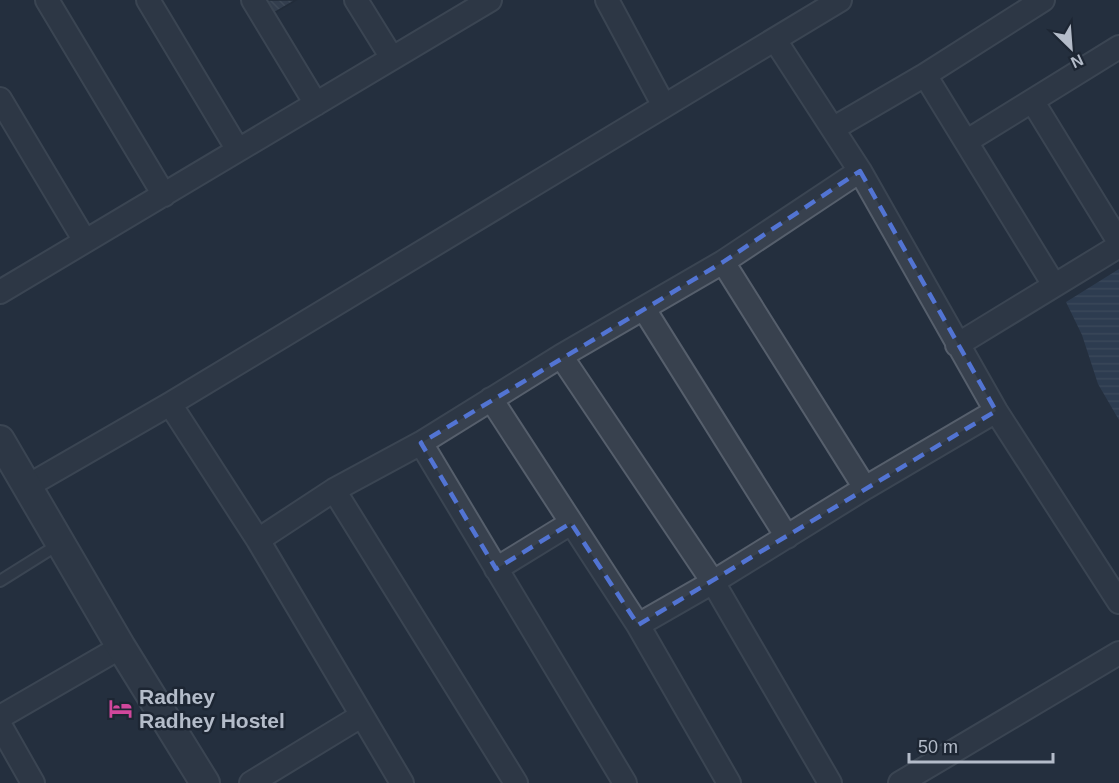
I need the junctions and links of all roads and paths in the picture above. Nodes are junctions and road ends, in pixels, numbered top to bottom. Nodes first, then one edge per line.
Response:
1 (47, 0) edge
2 (148, 0) edge
3 (253, 0) edge
4 (356, 0) edge
5 (607, 0) edge
6 (840, 0) edge
7 (1043, 0) edge
8 (476, 4) edge
9 (775, 40) junction
10 (1119, 47) edge
11 (392, 58) junction
12 (925, 75) junction
13 (0, 99) edge
14 (1033, 102) junction
15 (316, 104) junction
16 (664, 106) junction
17 (834, 128) junction
18 (967, 141) junction
19 (238, 150) junction
20 (860, 171) junction
21 (164, 195) junction
22 (85, 241) junction
23 (1119, 244) edge
24 (723, 262) junction
25 (1054, 285) junction
26 (0, 292) edge
27 (644, 309) junction
28 (957, 345) junction
29 (561, 356) junction
30 (491, 399) junction
31 (170, 404) junction
32 (996, 411) junction
33 (0, 440) edge
34 (421, 443) junction
35 (26, 487) junction
36 (865, 488) junction
37 (334, 490) junction
38 (571, 523) junction
39 (786, 537) junction
40 (258, 540) junction
41 (59, 543) junction
42 (496, 569) junction
43 (0, 582) edge
44 (713, 582) junction
45 (1119, 602) edge
46 (638, 625) junction
47 (121, 647) junction
48 (1119, 653) edge
49 (361, 716) junction
50 (0, 717) edge
51 (0, 725) edge
52 (33, 783) edge
53 (205, 783) edge
54 (251, 783) edge
55 (402, 783) edge
56 (516, 783) edge
57 (625, 783) edge
58 (729, 783) edge
59 (830, 783) edge
60 (900, 783) edge

1 - 21 street
2 - 19 street
3 - 15 street
4 - 11 street
5 - 16 street
6 - 9 street
7 - 12 street
8 - 11 street
9 - 16 street
9 - 17 street
10 - 14 street
11 - 15 street
12 - 17 street
12 - 18 street
13 - 22 street
14 - 18 street
14 - 23 street
15 - 19 street
16 - 31 street
17 - 20 street
18 - 25 street
19 - 21 street
20 - 24 street
20 - 28 street
21 - 22 street
22 - 26 street
23 - 25 street
24 - 27 street
24 - 36 street
25 - 28 street
27 - 29 street
27 - 39 street
28 - 32 street
29 - 30 street
29 - 44 street
30 - 34 street
30 - 38 street
31 - 35 street
31 - 40 street
32 - 36 street
32 - 45 street
33 - 35 street
34 - 37 street
34 - 42 street
35 - 41 street
36 - 39 street
37 - 40 street
37 - 56 street
38 - 42 street
38 - 46 street
39 - 44 street
40 - 49 street
41 - 43 lane
41 - 47 street
42 - 57 street
44 - 46 street
44 - 59 street
46 - 58 street
47 - 50 street
47 - 53 street
48 - 60 street
49 - 54 street
49 - 55 street
51 - 52 street

